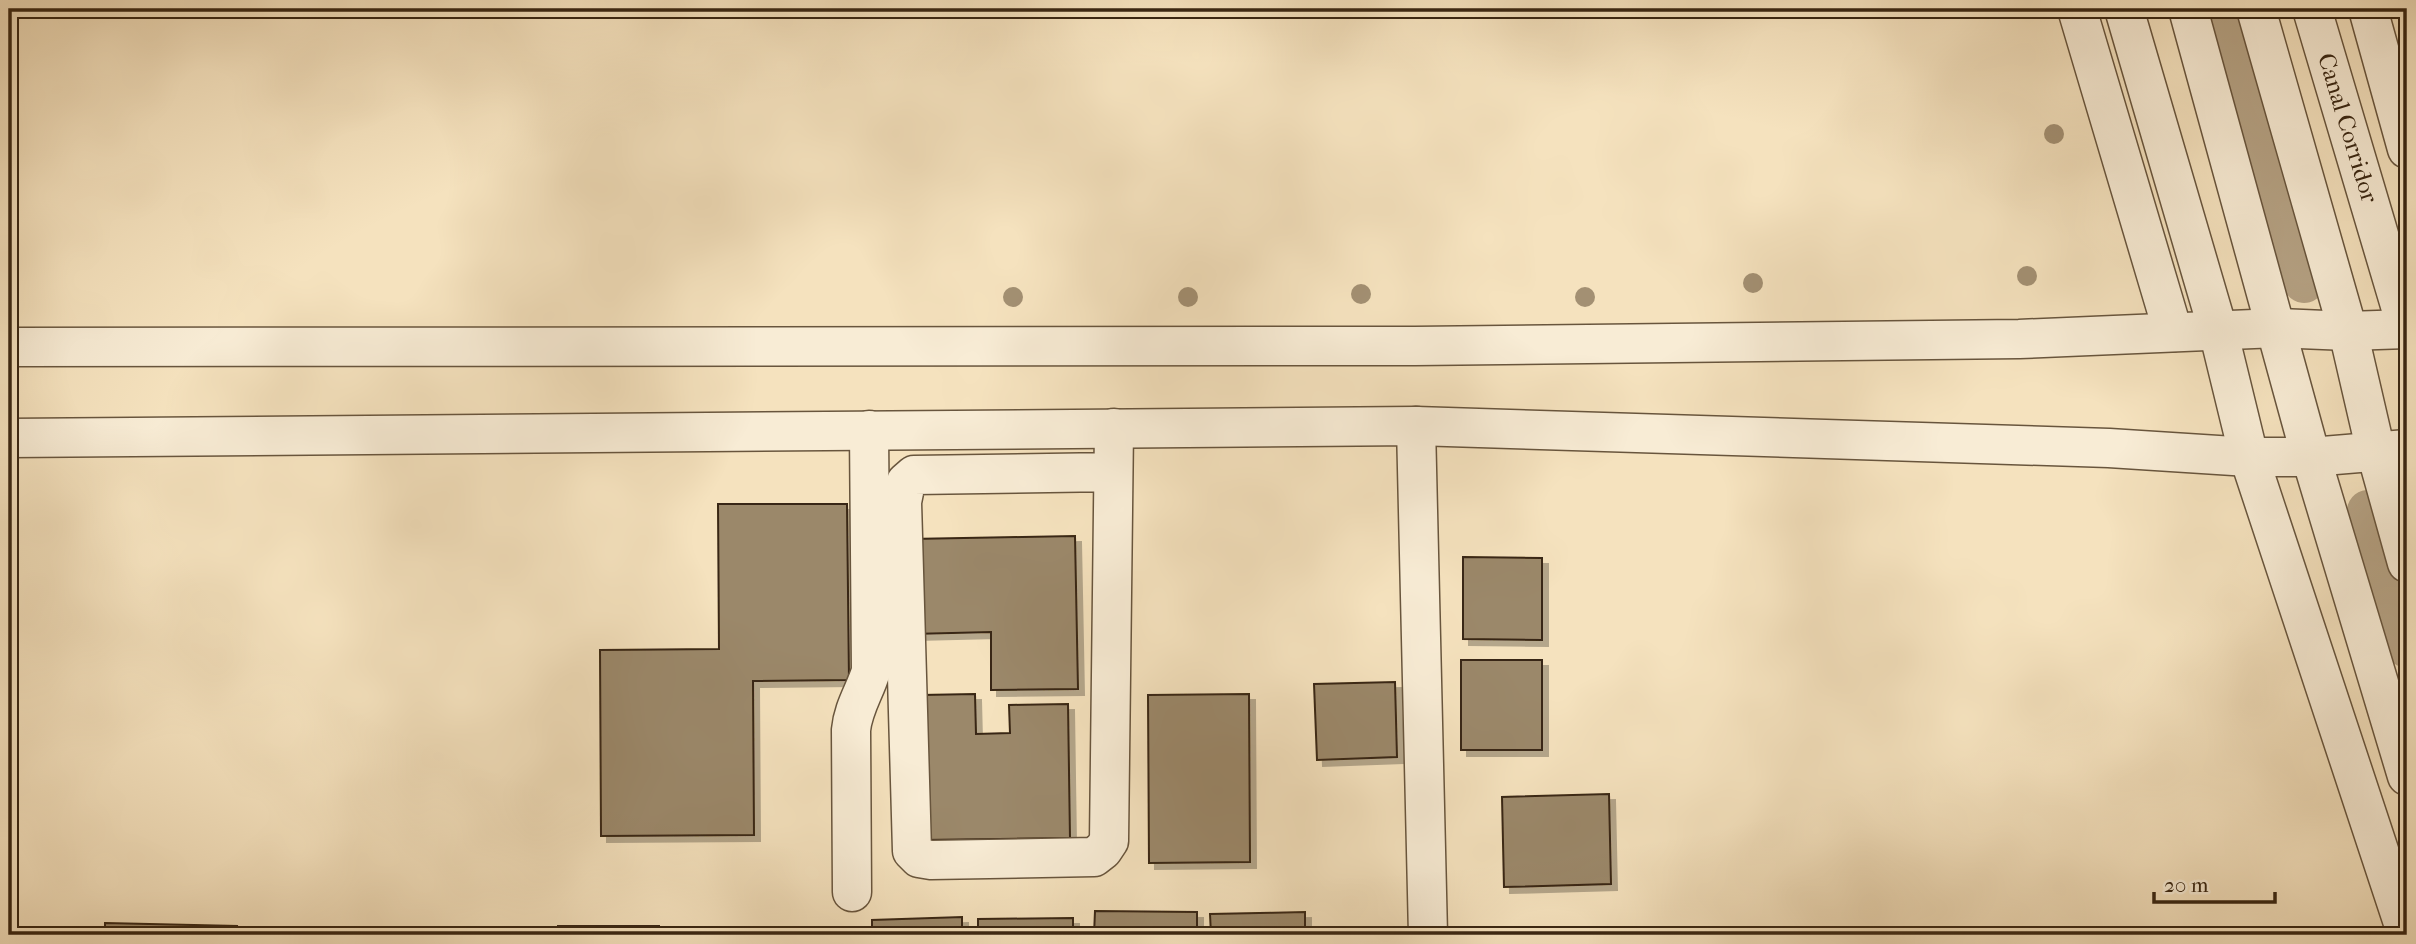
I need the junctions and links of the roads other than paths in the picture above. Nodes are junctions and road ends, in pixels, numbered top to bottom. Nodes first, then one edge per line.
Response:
1 (2077, 9) edge
2 (2124, 9) edge
3 (2188, 9) edge
4 (2256, 9) edge
5 (2312, 9) edge
6 (2368, 9) edge
7 (2407, 149) edge
8 (2277, 328) junction
9 (2407, 329) edge
10 (2218, 330) junction
11 (2348, 331) junction
12 (2173, 332) junction
13 (9, 347) edge
14 (1416, 426) junction
15 (1114, 428) junction
16 (869, 430) junction
17 (9, 438) edge
18 (2391, 450) edge
19 (2249, 457) junction
20 (2311, 457) junction
21 (1113, 472) junction
22 (2407, 563) edge
23 (2407, 776) edge
24 (852, 892) dead end
25 (1429, 935) edge
26 (2407, 935) edge

1 - 12 street
2 - 10 street
3 - 8 street
4 - 11 street
5 - 9 street, Canal Corridor
6 - 7 street
8 - 10 street
8 - 11 street
8 - 20 street
9 - 11 street
10 - 12 street
10 - 19 street
11 - 18 street
12 - 13 street
14 - 15 street
14 - 19 street
14 - 25 street
15 - 16 street
15 - 21 street
16 - 17 street
16 - 24 street
18 - 20 street
18 - 22 street
19 - 20 street
19 - 26 street
20 - 23 street
21 - 21 street

